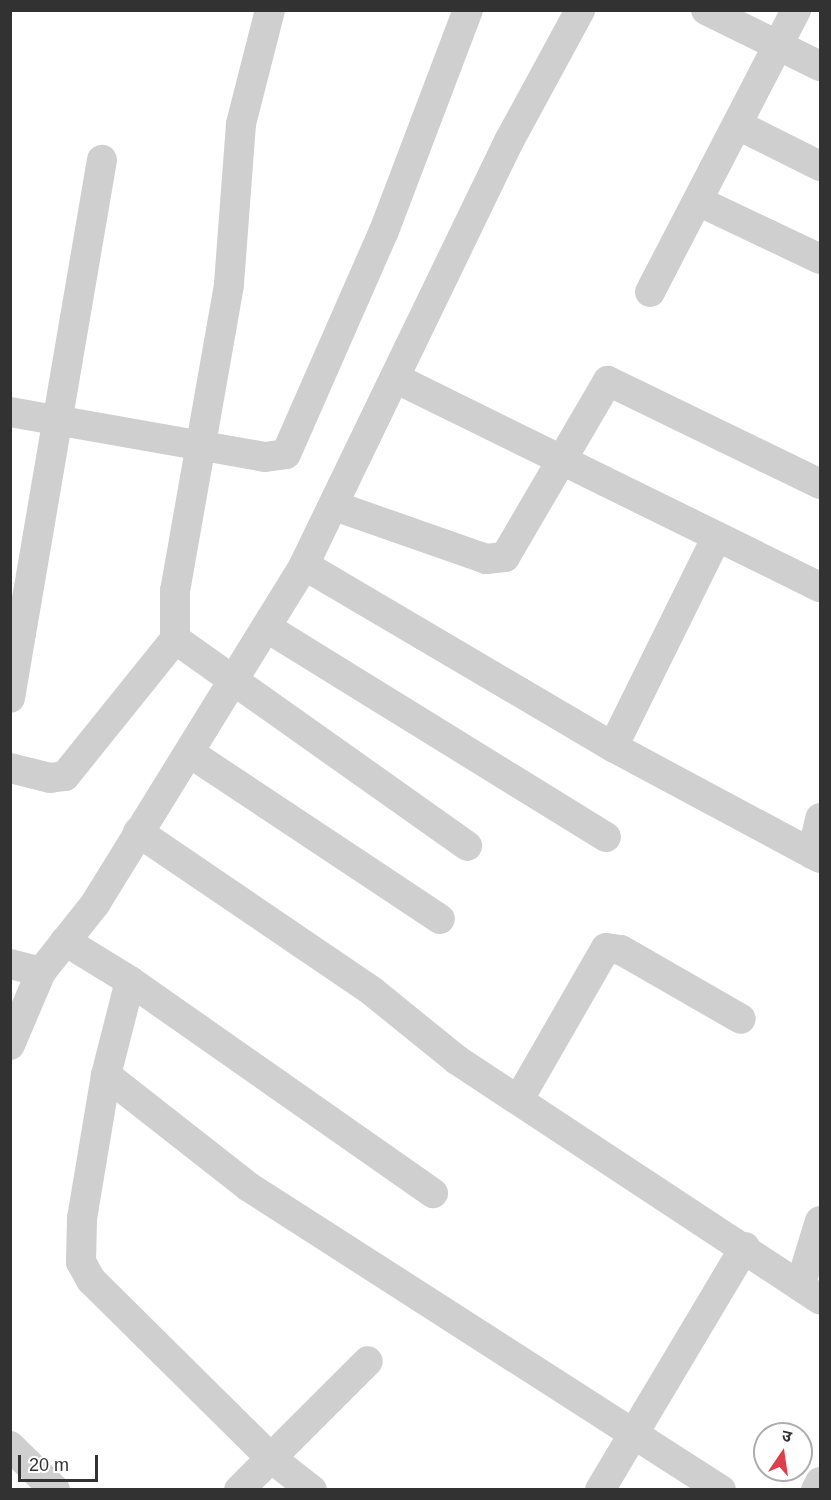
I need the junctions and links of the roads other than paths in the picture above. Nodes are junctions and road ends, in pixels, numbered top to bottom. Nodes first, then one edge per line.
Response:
1 (270, 10) edge
2 (468, 10) edge
3 (580, 10) edge
4 (706, 10) edge
5 (796, 10) edge
6 (779, 46) junction
7 (820, 66) edge
8 (738, 125) junction
9 (102, 160) dead end
10 (820, 166) edge
11 (698, 201) junction
12 (820, 259) edge
13 (650, 292) dead end
14 (397, 379) junction
15 (10, 412) edge
16 (59, 422) junction
17 (202, 445) junction
18 (562, 459) junction
19 (820, 484) edge
20 (335, 506) junction
21 (717, 537) junction
22 (304, 565) junction
23 (820, 587) edge
24 (269, 629) junction
25 (175, 639) junction
26 (232, 683) junction
27 (10, 698) edge
28 (613, 747) junction
29 (190, 753) junction
30 (10, 768) edge
31 (820, 818) edge
32 (138, 832) junction
33 (606, 837) dead end
34 (467, 846) dead end
35 (816, 856) edge
36 (440, 919) dead end
37 (65, 941) junction
38 (10, 964) edge
39 (41, 972) junction
40 (130, 981) junction
41 (741, 1019) dead end
42 (10, 1045) edge
43 (106, 1075) junction
44 (519, 1099) junction
45 (433, 1193) dead end
46 (820, 1221) edge
47 (745, 1246) junction
48 (810, 1292) edge
49 (368, 1361) dead end
50 (635, 1433) junction
51 (10, 1446) edge
52 (272, 1458) junction
53 (820, 1482) edge
54 (55, 1490) edge
55 (239, 1490) edge
56 (312, 1490) edge
57 (600, 1490) edge
58 (721, 1490) edge
59 (816, 1490) edge

1 - 17 street
2 - 17 street
3 - 14 street
4 - 6 street
5 - 6 street
6 - 7 street
6 - 8 street
8 - 10 street
8 - 11 street
9 - 16 street
11 - 12 street
11 - 13 street
14 - 18 street
14 - 20 street
15 - 16 street
16 - 17 street
16 - 27 street
17 - 25 street
18 - 19 street
18 - 20 street
18 - 21 street
20 - 22 street
21 - 23 street
21 - 28 street
22 - 24 street
22 - 28 street
24 - 26 street
24 - 33 street
25 - 26 street
25 - 30 street
26 - 29 street
26 - 34 street
28 - 35 street
29 - 32 street
29 - 36 street
31 - 35 street
32 - 37 street
32 - 44 street
37 - 39 street
37 - 40 street
38 - 39 street
39 - 42 street
40 - 43 street
40 - 45 street
41 - 44 street
43 - 50 street
43 - 52 street
44 - 47 street
46 - 48 street
47 - 48 street
47 - 50 street
49 - 52 street
50 - 57 street
50 - 58 street
51 - 54 street
52 - 55 street
52 - 56 street
53 - 59 street

